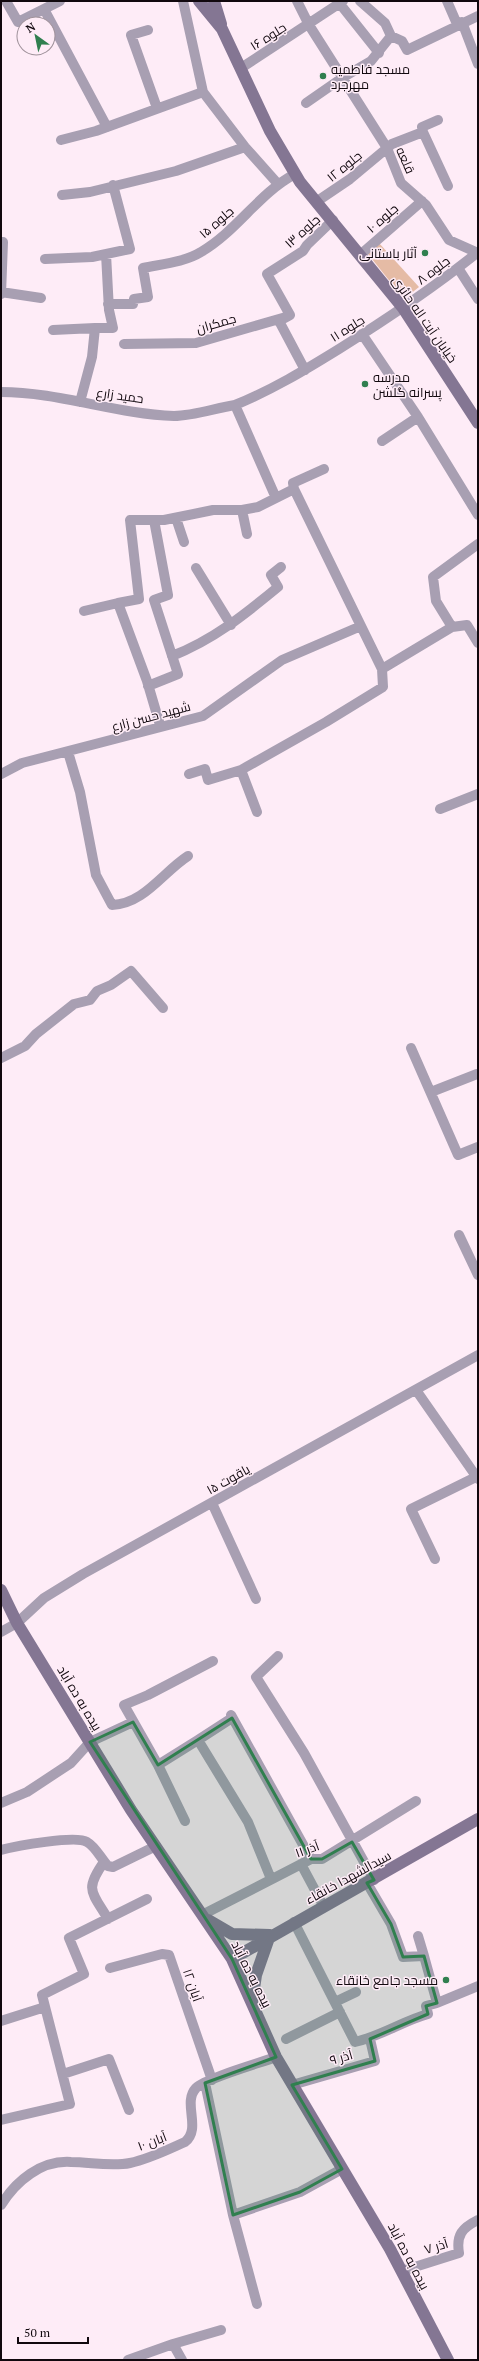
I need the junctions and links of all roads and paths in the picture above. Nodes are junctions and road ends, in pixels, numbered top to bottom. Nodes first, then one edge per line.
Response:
1 (6, 1) edge
2 (60, 1) edge
3 (183, 1) edge
4 (199, 1) edge
5 (214, 1) edge
6 (297, 1) edge
7 (360, 1) edge
8 (447, 1) edge
9 (342, 2) edge
10 (44, 9) junction
11 (478, 16) edge
12 (459, 23) junction
13 (309, 25) junction
14 (222, 29) junction
15 (148, 30) dead end
16 (391, 36) junction
17 (379, 53) junction
18 (478, 64) edge
19 (241, 68) junction
20 (342, 78) junction
21 (203, 92) junction
22 (306, 103) dead end
23 (157, 108) junction
24 (438, 120) dead end
25 (107, 127) junction
26 (423, 132) junction
27 (61, 140) dead end
28 (245, 147) junction
29 (387, 148) junction
30 (295, 174) junction
31 (278, 184) junction
32 (113, 185) junction
33 (448, 186) dead end
34 (62, 195) dead end
35 (422, 201) junction
36 (316, 202) junction
37 (333, 220) junction
38 (1, 242) edge
39 (477, 253) edge
40 (106, 254) junction
41 (360, 255) junction
42 (44, 259) dead end
43 (458, 268) junction
44 (1, 293) edge
45 (42, 298) dead end
46 (478, 299) edge
47 (108, 304) junction
48 (403, 308) junction
49 (290, 315) junction
50 (95, 328) junction
51 (53, 330) dead end
52 (362, 334) junction
53 (124, 344) dead end
54 (305, 370) junction
55 (1, 392) edge
56 (80, 402) junction
57 (235, 405) junction
58 (418, 417) junction
59 (478, 423) edge
60 (382, 441) dead end
61 (324, 469) dead end
62 (294, 489) junction
63 (276, 498) junction
64 (242, 510) junction
65 (478, 515) edge
66 (176, 518) junction
67 (154, 520) junction
68 (247, 534) dead end
69 (184, 542) dead end
70 (478, 544) edge
71 (196, 568) dead end
72 (281, 568) dead end
73 (118, 603) junction
74 (84, 611) dead end
75 (231, 625) junction
76 (361, 626) junction
77 (452, 627) junction
78 (478, 644) edge
79 (172, 656) junction
80 (382, 670) junction
81 (148, 686) junction
82 (160, 726) junction
83 (68, 752) junction
84 (241, 770) junction
85 (1, 774) edge
86 (189, 774) dead end
87 (478, 794) edge
88 (440, 809) dead end
89 (257, 812) dead end
90 (188, 856) dead end
91 (162, 1008) dead end
92 (411, 1048) dead end
93 (1, 1058) edge
94 (477, 1074) edge
95 (430, 1092) junction
96 (478, 1147) edge
97 (459, 1235) dead end
98 (478, 1275) edge
99 (476, 1356) edge
100 (416, 1390) junction
101 (477, 1478) edge
102 (212, 1503) junction
103 (435, 1559) dead end
104 (1, 1590) edge
105 (256, 1599) dead end
106 (17, 1622) junction
107 (1, 1632) edge
108 (278, 1656) dead end
109 (213, 1661) dead end
110 (133, 1722) junction
111 (198, 1740) junction
112 (90, 1742) junction
113 (158, 1765) junction
114 (416, 1801) dead end
115 (1, 1803) edge
116 (478, 1819) edge
117 (185, 1821) dead end
118 (352, 1842) junction
119 (156, 1846) junction
120 (1, 1850) edge
121 (104, 1862) junction
122 (306, 1862) junction
123 (271, 1879) junction
124 (371, 1882) junction
125 (147, 1899) dead end
126 (324, 1907) junction
127 (203, 1916) junction
128 (108, 1919) junction
129 (294, 1922) junction
130 (270, 1936) junction
131 (418, 1936) dead end
132 (424, 1956) junction
133 (232, 1959) junction
134 (110, 1968) dead end
135 (478, 1986) edge
136 (356, 1992) dead end
137 (252, 2002) junction
138 (335, 2002) junction
139 (437, 2003) junction
140 (45, 2007) junction
141 (340, 2012) junction
142 (1, 2021) edge
143 (286, 2039) dead end
144 (370, 2039) junction
145 (276, 2057) junction
146 (62, 2074) junction
147 (208, 2082) junction
148 (292, 2085) junction
149 (129, 2110) dead end
150 (1, 2120) edge
151 (342, 2169) junction
152 (1, 2205) edge
153 (233, 2215) junction
154 (478, 2220) edge
155 (402, 2271) junction
156 (257, 2304) dead end
157 (221, 2330) dead end
158 (173, 2344) junction
159 (128, 2360) edge
160 (182, 2360) edge
161 (448, 2360) edge

1 - 10 street
2 - 10 street
3 - 21 street
4 - 14 main road
5 - 14 main road
6 - 13 street, قلعه
7 - 16 street
8 - 12 street
9 - 13 street, جلوه ۱۶
9 - 17 street
10 - 25 street
11 - 12 street
12 - 16 street
12 - 18 street
13 - 19 street, جلوه ۱۶
13 - 20 street, قلعه
14 - 19 main road, خیابان آیت اله حائری
15 - 23 street
16 - 17 street
17 - 20 street
19 - 30 main road, خیابان آیت اله حائری
20 - 22 street
20 - 29 street, قلعه
21 - 23 street
21 - 28 street
23 - 25 street
24 - 26 street, جلوه ۱۲
25 - 27 street
26 - 29 street, جلوه ۱۲
26 - 33 street
28 - 31 street
28 - 32 street
29 - 35 street, قلعه
29 - 36 street, جلوه ۱۲
30 - 31 street, جلوه ۱۵
30 - 36 main road, خیابان آیت اله حائری
31 - 47 street, جلوه ۱۵
32 - 34 street
32 - 40 street
35 - 39 street, قلعه
35 - 41 street, جلوه ۱۰
36 - 37 main road, خیابان آیت اله حائری
37 - 41 main road, خیابان آیت اله حائری
37 - 49 street, جلوه ۱۳
38 - 44 street
39 - 43 street, جلوه ۸
40 - 42 street
40 - 47 street
41 - 48 main road, خیابان آیت اله حائری
43 - 46 street
43 - 48 street, جلوه ۸
44 - 45 street
47 - 50 street
48 - 52 street, جلوه ۱۱
48 - 59 main road, خیابان آیت اله حائری
49 - 53 street, جمکران
49 - 54 street
50 - 51 street
50 - 56 street
52 - 54 street, جلوه ۱۱
52 - 58 street
54 - 57 street, حمید زارع
55 - 56 street, حمید زارع
56 - 57 street, حمید زارع
57 - 63 street
58 - 60 street
58 - 65 street
61 - 62 street
62 - 63 street
62 - 76 street
63 - 64 street
64 - 66 street
64 - 68 street
66 - 67 street
66 - 69 street
67 - 73 street
67 - 79 street
70 - 77 street
71 - 75 street
72 - 75 street
73 - 74 street
73 - 81 street
75 - 79 street
76 - 80 street
76 - 82 street, شهید حسن زارع
77 - 78 street
77 - 80 street
79 - 81 street
80 - 84 street
81 - 82 street
82 - 83 street, شهید حسن زارع
83 - 85 street, شهید حسن زارع
83 - 90 street
84 - 86 street
84 - 89 street
87 - 88 street
91 - 93 street
92 - 95 street
94 - 95 street
95 - 96 street
97 - 98 street
99 - 100 street, یاقوت ۱۵
100 - 101 street
100 - 102 street, یاقوت ۱۵
101 - 103 street
102 - 105 street
102 - 106 street, یاقوت ۱۵
104 - 106 main road, بیده به ده آباد
106 - 107 street, یاقوت ۱۵
106 - 112 main road, بیده به ده آباد
108 - 118 street
109 - 110 street
110 - 112 street
110 - 113 street
111 - 113 street
111 - 122 street
111 - 123 street
112 - 115 street
112 - 119 main road, بیده به ده آباد
113 - 117 street
114 - 118 street, آذر ۱۱
116 - 124 main road, سیدالشهدا خانقاء
118 - 122 street, آذر ۱۱
118 - 124 street
119 - 121 street
119 - 127 main road, بیده به ده آباد
120 - 121 street
121 - 128 street
122 - 123 street, آذر ۱۱
122 - 126 street
123 - 127 street, آذر ۱۱
124 - 126 main road, سیدالشهدا خانقاء
124 - 132 street
125 - 128 street
126 - 129 main road, سیدالشهدا خانقاء
127 - 130 main road
127 - 133 main road, بیده به ده آباد
128 - 140 street
129 - 130 main road, سیدالشهدا خانقاء
129 - 138 street
130 - 133 main road, سیدالشهدا خانقاء
130 - 137 main road
131 - 132 street
132 - 139 street
133 - 137 main road, بیده به ده آباد
134 - 147 street, آبان ۱۲
135 - 139 street
136 - 138 street
137 - 145 main road, بیده به ده آباد
138 - 141 street
139 - 144 street
140 - 142 street
140 - 146 street
141 - 143 street
141 - 144 street
144 - 148 street, آذر ۹
145 - 147 street, آبان ۱۰
145 - 148 main road, بیده به ده آباد
146 - 149 street
146 - 150 street
147 - 152 street, آبان ۱۰
147 - 153 street
148 - 151 main road, بیده به ده آباد
151 - 153 street
151 - 155 main road, بیده به ده آباد
153 - 156 street
154 - 155 street, آذر ۷
155 - 161 main road, بیده به ده آباد
157 - 158 street
158 - 159 street
158 - 160 street

